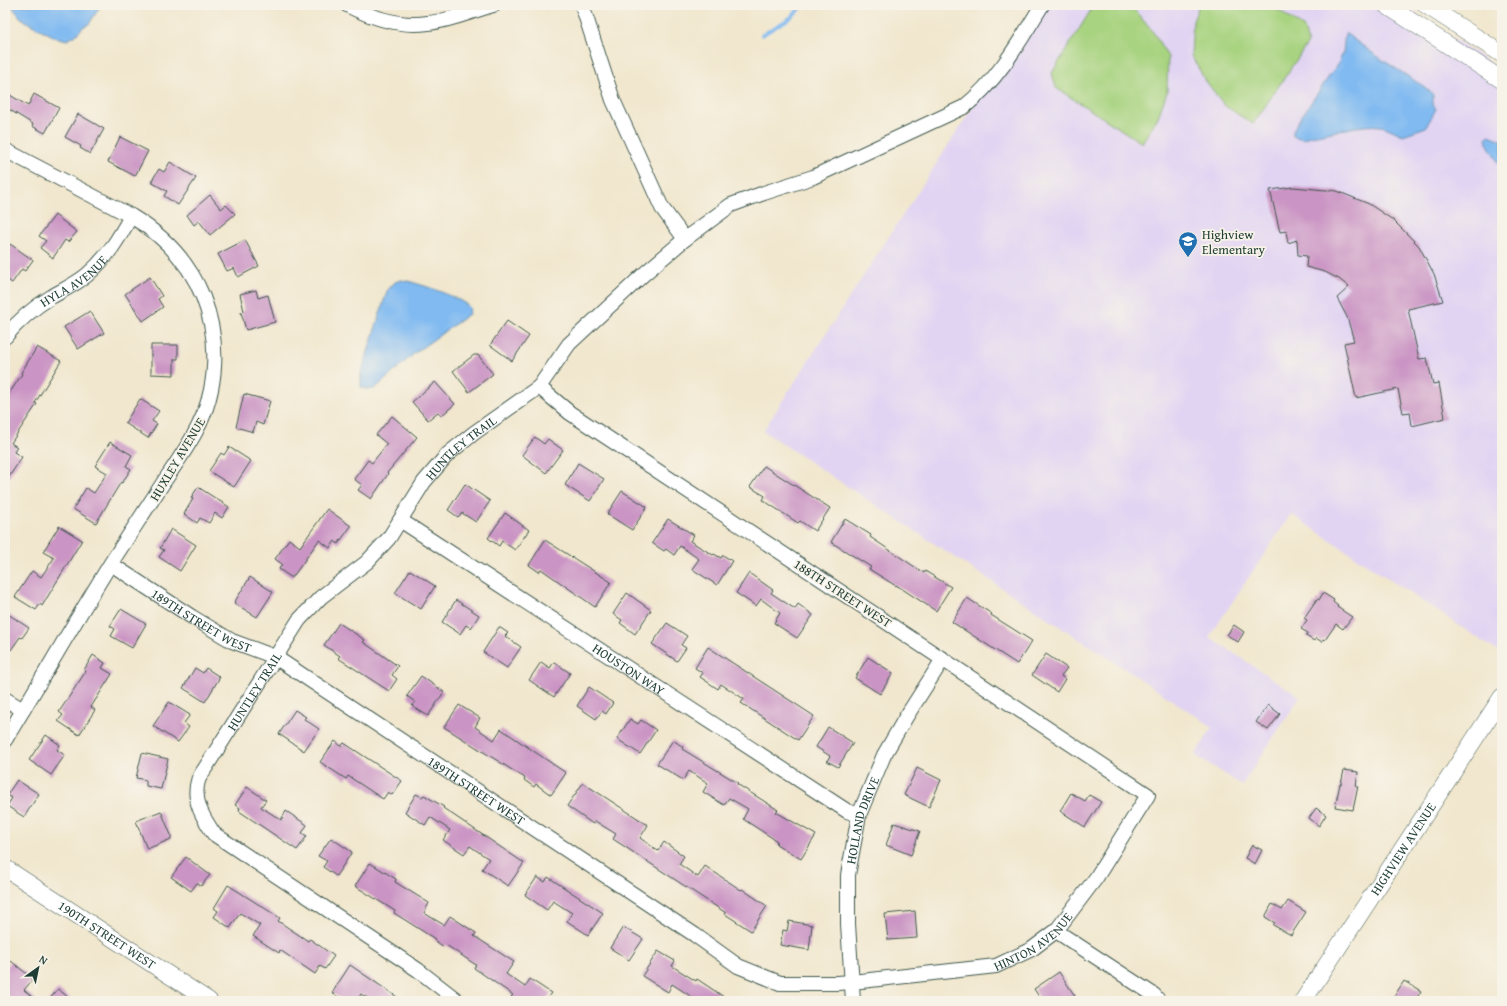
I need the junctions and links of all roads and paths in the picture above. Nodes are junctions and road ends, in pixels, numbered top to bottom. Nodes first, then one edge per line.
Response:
1 (347, 5) edge
2 (493, 5) edge
3 (582, 5) edge
4 (1042, 5) edge
5 (1386, 5) edge
6 (1426, 5) edge
7 (1502, 54) edge
8 (1502, 80) edge
9 (5, 150) edge
10 (131, 216) junction
11 (685, 239) junction
12 (5, 337) edge
13 (539, 387) junction
14 (400, 520) junction
15 (111, 564) junction
16 (274, 657) junction
17 (943, 659) junction
18 (1502, 697) edge
19 (5, 699) edge
20 (23, 710) junction
21 (5, 740) edge
22 (1148, 795) joint
23 (859, 815) junction
24 (5, 868) edge
25 (1056, 931) junction
26 (852, 982) junction
27 (209, 1001) edge
28 (458, 1001) edge
29 (853, 1001) edge
30 (1159, 1001) edge
31 (1303, 1001) edge

1 - 2 street
3 - 11 street
4 - 11 street, HUNTLEY TRAIL
5 - 8 street
6 - 7 street
9 - 10 street, HUXLEY AVENUE
10 - 12 street, HYLA AVENUE
10 - 15 street, HUXLEY AVENUE
11 - 13 street, HUNTLEY TRAIL
13 - 14 street, HUNTLEY TRAIL
13 - 17 street, 188TH STREET WEST
14 - 16 street, HUNTLEY TRAIL
14 - 23 street, HOUSTON WAY
15 - 16 street, 189TH STREET WEST
15 - 20 street, HUXLEY AVENUE
16 - 26 street, 189TH STREET WEST
16 - 28 street, HUNTLEY TRAIL
17 - 22 street, 188TH STREET WEST
17 - 23 street, HOLLAND DRIVE
18 - 31 street, HIGHVIEW AVENUE
19 - 20 street
20 - 21 street, HUXLEY AVENUE
22 - 25 street, HINTON AVENUE
23 - 26 street, HOLLAND DRIVE
24 - 27 street, 190TH STREET WEST
25 - 26 street, HINTON AVENUE
25 - 30 street
26 - 29 street, HOLLAND DRIVE

